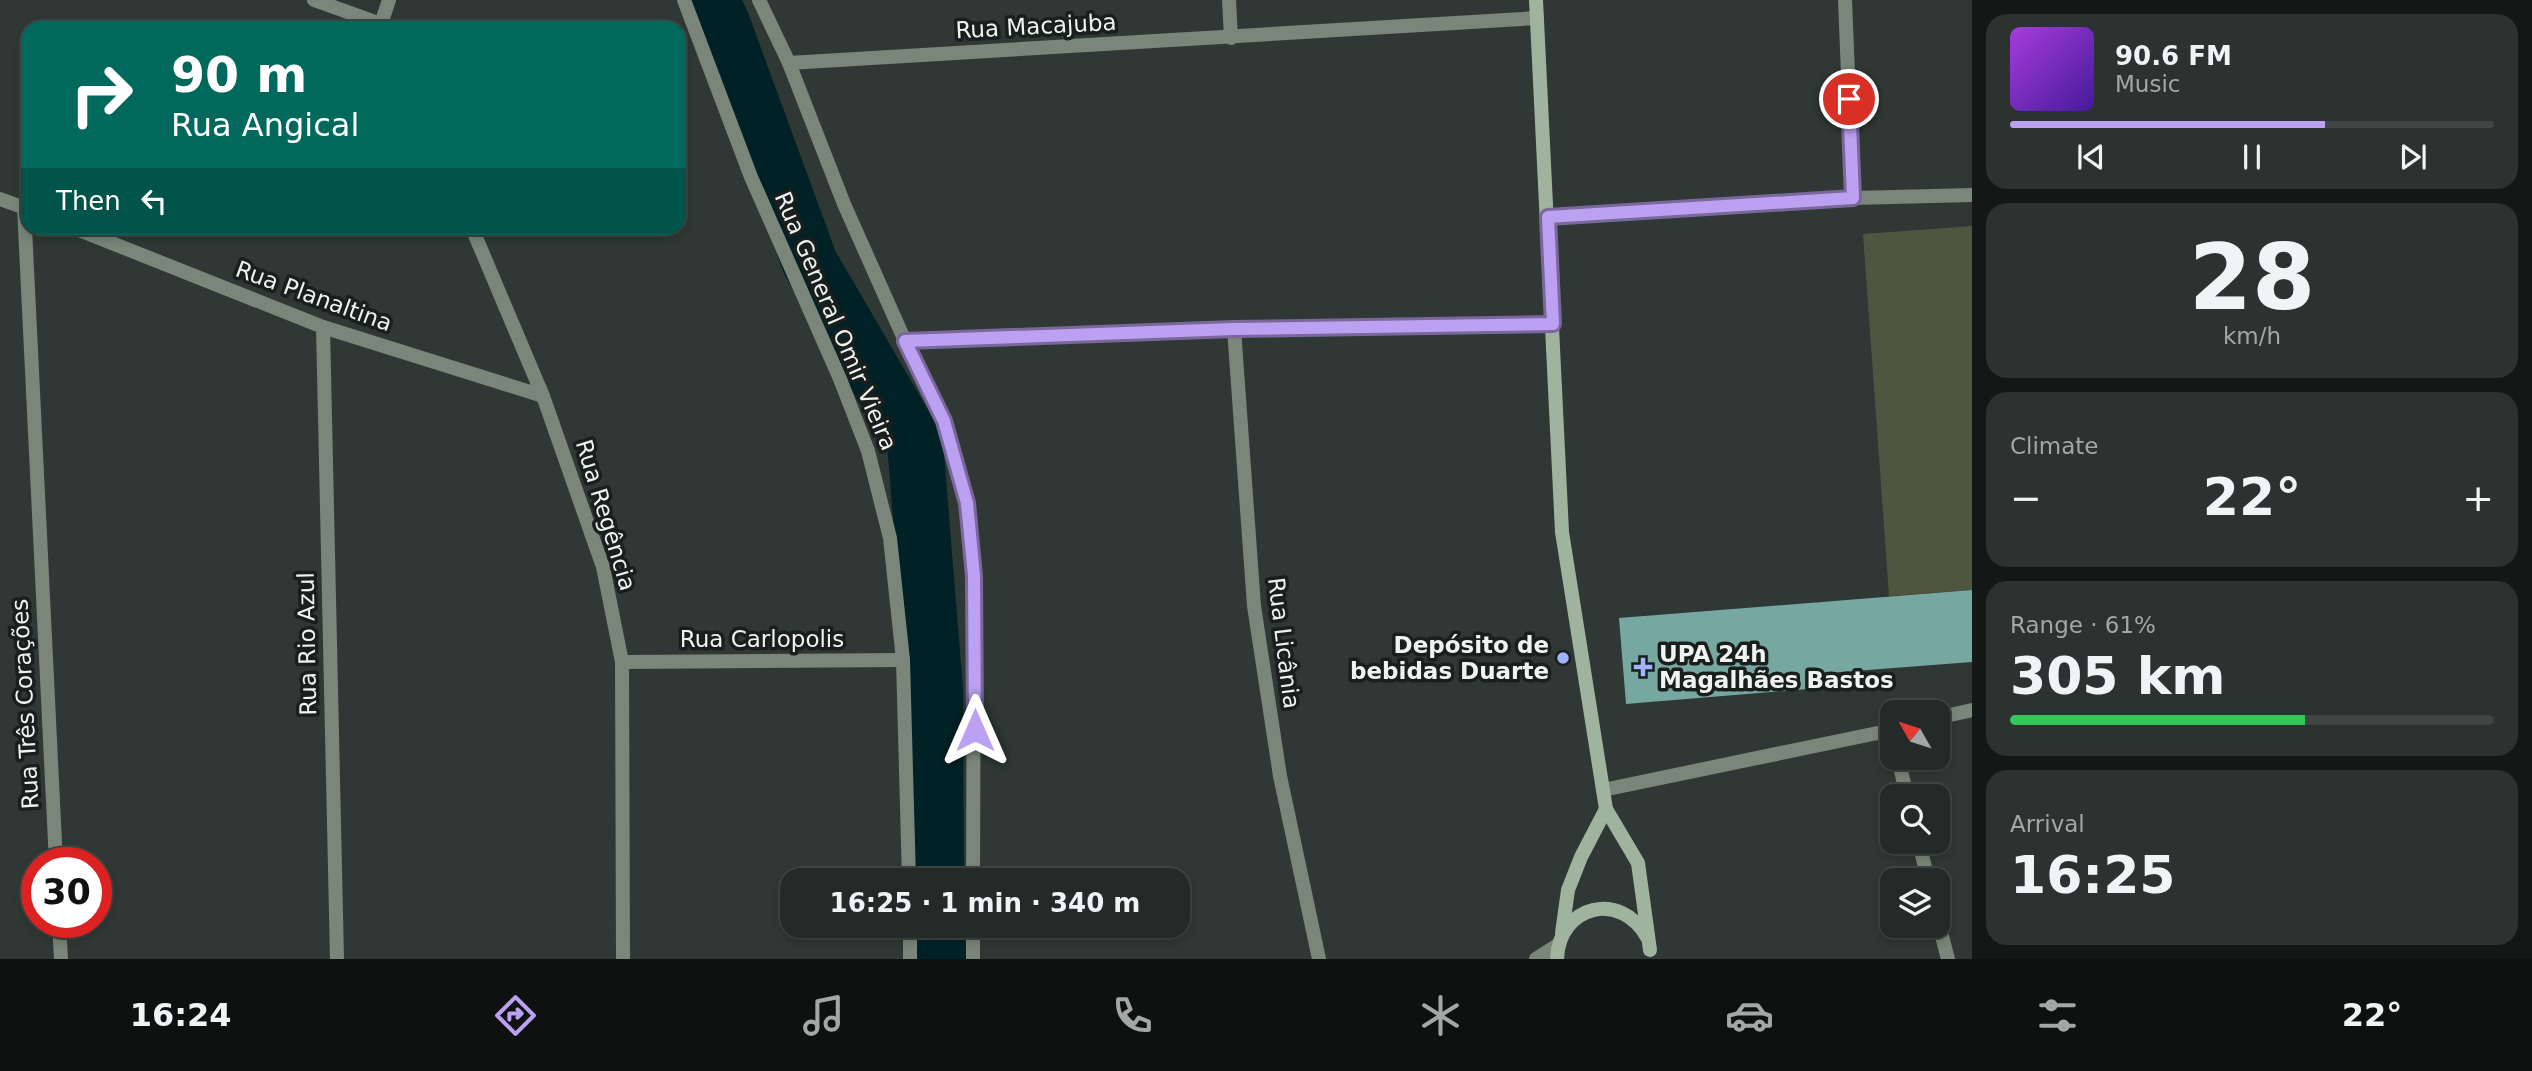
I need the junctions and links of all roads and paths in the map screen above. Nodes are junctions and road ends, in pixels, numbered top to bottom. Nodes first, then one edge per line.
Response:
1 (314, 0) edge
2 (389, 0) edge
3 (684, 0) edge
4 (759, 0) edge
5 (1229, 0) edge
6 (1536, 0) edge
7 (1845, 0) edge
8 (1536, 18) junction
9 (369, 21) edge
10 (383, 21) edge
11 (1231, 38) junction
12 (789, 62) junction
13 (1972, 195) edge
14 (1853, 198) junction
15 (0, 199) edge
16 (21, 206) edge
17 (1548, 217) junction
18 (27, 235) edge
19 (92, 235) edge
20 (475, 235) edge
21 (1553, 324) junction
22 (323, 327) junction
23 (1234, 329) junction
24 (905, 341) junction
25 (543, 396) junction
26 (903, 660) junction
27 (622, 662) junction
28 (1972, 710) edge
29 (1950, 715) edge
30 (1880, 733) edge
31 (1603, 790) junction
32 (1606, 809) junction
33 (55, 847) edge
34 (909, 868) edge
35 (973, 868) edge
36 (60, 938) edge
37 (910, 938) edge
38 (973, 938) edge
39 (1942, 938) edge
40 (1559, 946) edge
41 (1650, 954) edge
42 (61, 959) edge
43 (337, 959) edge
44 (623, 959) edge
45 (910, 959) edge
46 (973, 959) edge
47 (1319, 959) edge
48 (1536, 959) edge
49 (1948, 959) edge

1 - 9 street
2 - 10 street
3 - 26 street, Rua General Omir Vieira
4 - 12 street
5 - 11 street
6 - 8 main road
7 - 14 street
8 - 11 street, Rua Macajuba
8 - 17 main road
11 - 12 street, Rua Macajuba
12 - 24 street
13 - 14 street
14 - 17 street
15 - 16 street
17 - 21 main road
18 - 33 street, Rua Três Corações
19 - 22 street, Rua Planaltina
20 - 25 street, Rua Regência
21 - 23 street
21 - 31 main road
22 - 25 street, Rua Planaltina
22 - 43 street, Rua Rio Azul
23 - 24 street
23 - 47 street, Rua Licânia
24 - 35 street
25 - 27 street, Rua Regência
26 - 27 street, Rua Carlopolis
26 - 34 street, Rua General Omir Vieira
27 - 44 street, Rua Regência
28 - 29 street
30 - 31 street
31 - 32 main road
32 - 40 main road
32 - 41 main road
36 - 42 street
37 - 45 street
38 - 46 street
39 - 49 street
40 - 41 main road
40 - 48 street

